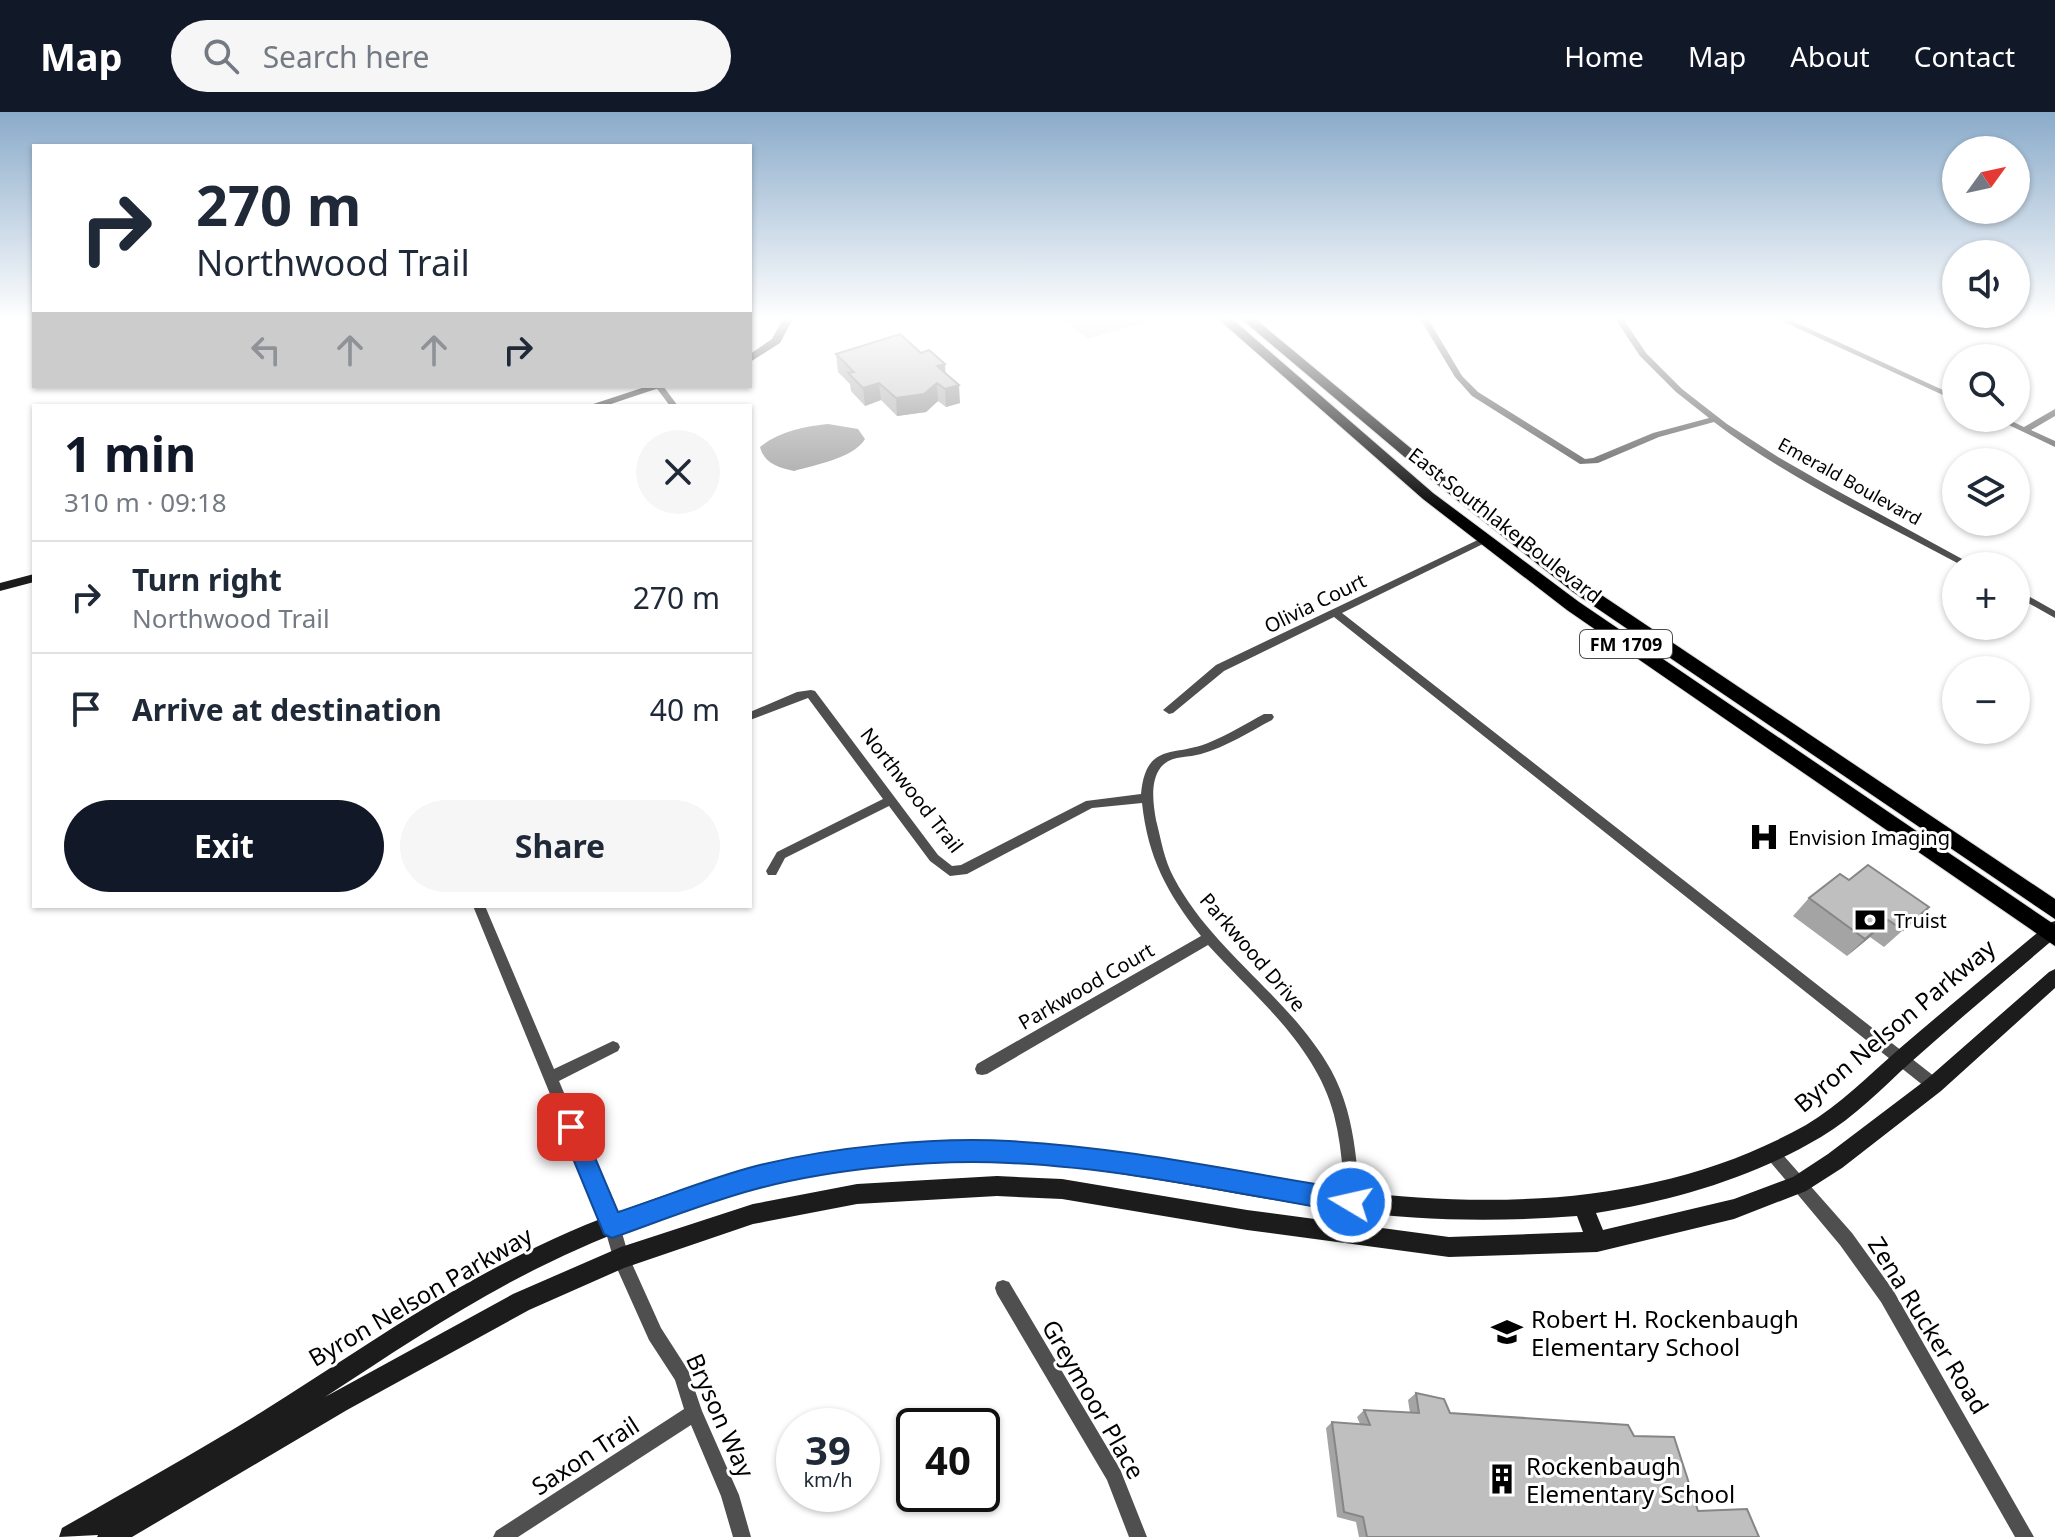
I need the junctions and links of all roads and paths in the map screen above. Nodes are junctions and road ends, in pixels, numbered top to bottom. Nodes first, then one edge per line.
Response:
1 (1298, 384) edge
2 (1324, 384) edge
3 (1465, 384) edge
4 (1674, 384) edge
5 (1922, 384) edge
6 (653, 388) edge
7 (1942, 393) edge
8 (600, 404) edge
9 (2055, 412) edge
10 (1715, 419) junction
11 (2030, 427) edge
12 (2028, 432) edge
13 (2055, 444) edge
14 (1484, 540) junction
15 (1945, 552) edge
16 (32, 579) edge
17 (0, 587) edge
18 (1579, 588) junction
19 (2030, 600) edge
20 (1335, 613) junction
21 (2055, 615) edge
22 (1169, 710) dead end
23 (752, 715) edge
24 (1268, 717) dead end
25 (1145, 798) junction
26 (891, 800) junction
27 (772, 871) dead end
28 (480, 908) edge
29 (2055, 910) edge
30 (2053, 932) edge
31 (1210, 937) junction
32 (2055, 977) edge
33 (613, 1047) dead end
34 (1901, 1060) junction
35 (982, 1069) dead end
36 (550, 1078) junction
37 (1934, 1085) junction
38 (1772, 1153) junction
39 (1799, 1184) junction
40 (1351, 1202) junction
41 (1583, 1205) junction
42 (612, 1226) junction
43 (1355, 1236) junction
44 (1597, 1242) junction
45 (621, 1258) junction
46 (1003, 1288) dead end
47 (694, 1413) junction
48 (215, 1464) junction
49 (71, 1537) edge
50 (109, 1537) edge
51 (502, 1537) edge
52 (742, 1537) edge
53 (1138, 1537) edge
54 (2025, 1537) edge

1 - 14 main road, East Southlake Boulevard / FM 1709
2 - 18 main road, East Southlake Boulevard / FM 1709
3 - 10 street
4 - 10 street, Emerald Boulevard
5 - 7 street
6 - 8 street
9 - 11 street
10 - 15 street, Emerald Boulevard
12 - 13 street
14 - 18 main road
14 - 20 street, Olivia Court
14 - 30 main road, East Southlake Boulevard / FM 1709
16 - 17 street
18 - 29 main road, East Southlake Boulevard / FM 1709
19 - 21 street
20 - 22 street, Olivia Court
20 - 34 street
23 - 26 street, Northwood Trail
24 - 25 street
25 - 26 street, Northwood Trail
25 - 31 street, Parkwood Drive
26 - 27 street
28 - 36 street
30 - 34 street, Byron Nelson Parkway
31 - 35 street, Parkwood Court
31 - 40 street, Parkwood Drive
32 - 37 street, Byron Nelson Parkway
33 - 36 street
34 - 37 street
34 - 38 street, Byron Nelson Parkway
36 - 42 street
37 - 39 street, Byron Nelson Parkway
38 - 39 street, Zena Rucker Road
38 - 41 street, Byron Nelson Parkway
39 - 44 street, Byron Nelson Parkway
39 - 54 street, Zena Rucker Road
40 - 41 street, Byron Nelson Parkway
40 - 42 street, Byron Nelson Parkway
40 - 43 street, Parkwood Drive
41 - 44 street
42 - 45 street, Bryson Way
42 - 48 street, Byron Nelson Parkway
43 - 44 street, Byron Nelson Parkway
43 - 45 street, Byron Nelson Parkway
45 - 47 street, Bryson Way
45 - 48 street, Byron Nelson Parkway
46 - 53 street, Greymoor Place
47 - 51 street, Saxon Trail
47 - 52 street, Bryson Way
48 - 49 street, Byron Nelson Parkway
48 - 50 street, Byron Nelson Parkway

